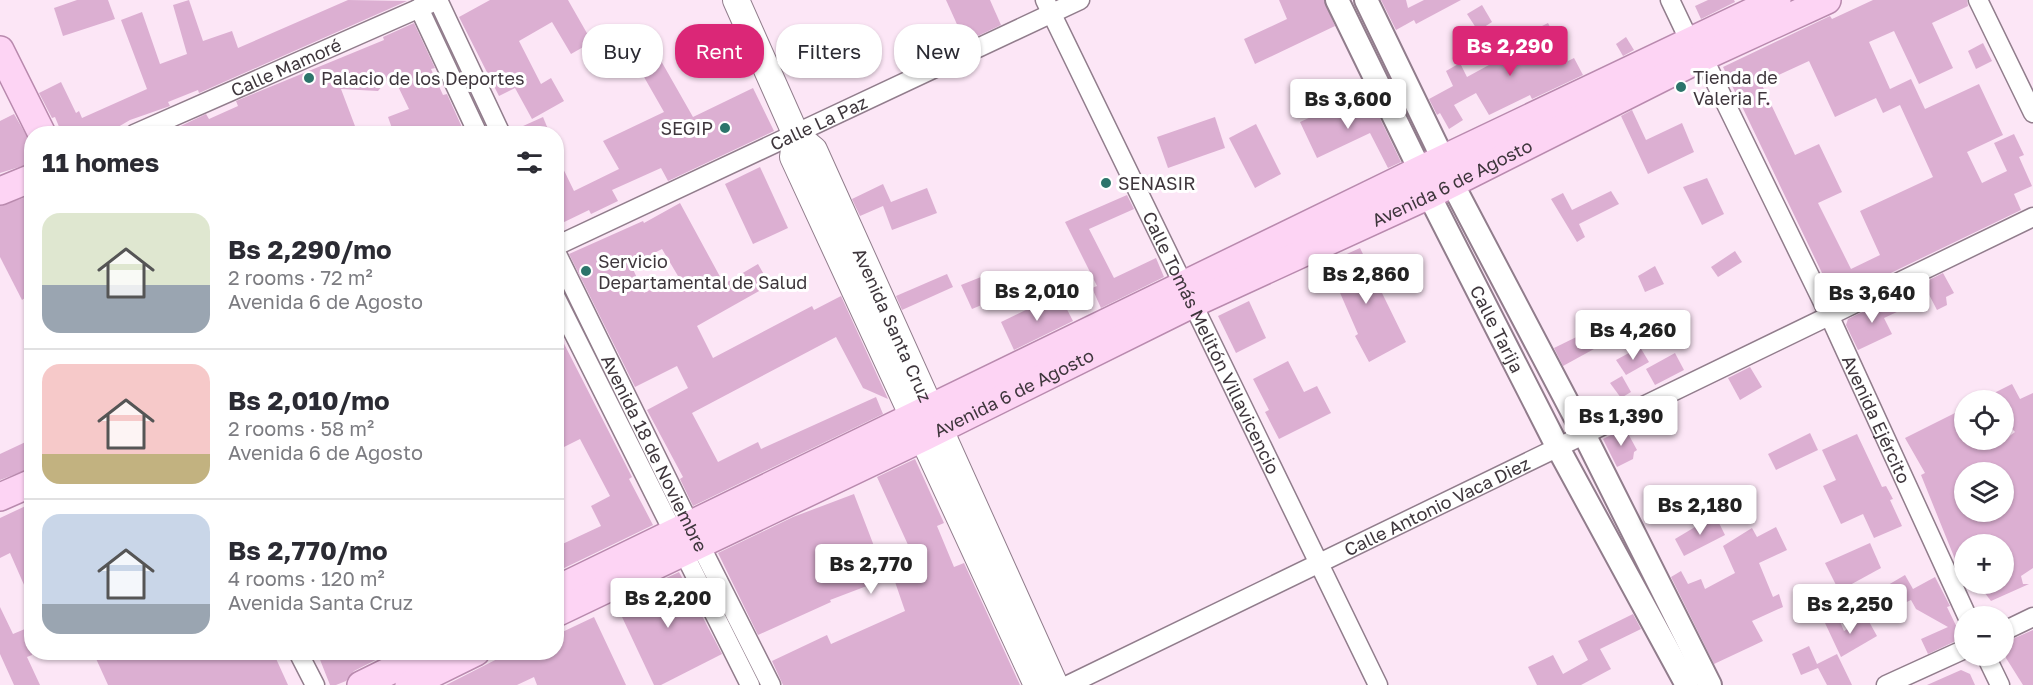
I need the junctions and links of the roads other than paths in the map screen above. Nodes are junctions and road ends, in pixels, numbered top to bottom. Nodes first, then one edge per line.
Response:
1 (438, 0) edge
2 (736, 0) edge
3 (1080, 0) edge
4 (1337, 0) edge
5 (1366, 0) edge
6 (1670, 0) edge
7 (1777, 0) edge
8 (1827, 0) edge
9 (1978, 0) edge
10 (1048, 7) edge
11 (419, 8) junction
12 (1696, 49) junction
13 (0, 50) edge
14 (2033, 113) edge
15 (38, 126) edge
16 (152, 126) edge
17 (474, 126) edge
18 (497, 126) edge
19 (796, 135) junction
20 (1436, 177) junction
21 (24, 181) edge
22 (0, 191) edge
23 (2033, 217) edge
24 (564, 242) edge
25 (564, 269) edge
26 (1190, 294) junction
27 (564, 313) edge
28 (1829, 315) junction
29 (928, 423) junction
30 (1584, 434) junction
31 (1558, 448) junction
32 (24, 486) edge
33 (0, 497) edge
34 (687, 538) junction
35 (1319, 562) junction
36 (564, 587) edge
37 (1962, 606) edge
38 (564, 608) edge
39 (2033, 617) edge
40 (2014, 626) edge
41 (1954, 654) edge
42 (302, 660) edge
43 (412, 660) edge
44 (460, 660) edge
45 (1991, 666) edge
46 (315, 685) edge
47 (361, 685) edge
48 (409, 685) edge
49 (750, 685) edge
50 (771, 685) edge
51 (1037, 685) edge
52 (1054, 685) edge
53 (1068, 685) edge
54 (1378, 685) edge
55 (1686, 685) edge
56 (1710, 685) edge
57 (1886, 685) edge
58 (2000, 685) edge

1 - 11 street, Calle Mamoré
1 - 18 street
2 - 19 main road, Avenida Santa Cruz
3 - 10 street, Calle La Paz
4 - 20 street, Calle Tarija
5 - 20 street, Calle Tarija
6 - 12 street, Avenida Ejército
7 - 12 main road, Avenida 6 de Agosto
8 - 12 main road, Avenida 6 de Agosto
9 - 14 street
10 - 19 street, Calle La Paz
10 - 26 street, Calle Tomás Melitón Villavicencio
11 - 16 street, Calle Mamoré
11 - 17 street
12 - 20 main road, Avenida 6 de Agosto
12 - 28 street, Avenida Ejército
13 - 15 main road
19 - 24 street, Calle La Paz
19 - 29 main road, Avenida Santa Cruz
20 - 26 main road, Avenida 6 de Agosto
20 - 30 street, Calle Tarija
20 - 31 street, Calle Tarija
21 - 22 main road
23 - 28 street, Calle Antonio Vaca Diez
25 - 34 street, Avenida 18 de Noviembre
26 - 29 main road, Avenida 6 de Agosto
26 - 35 street, Calle Tomás Melitón Villavicencio
27 - 34 street, Avenida 18 de Noviembre
28 - 30 street, Calle Antonio Vaca Diez
28 - 37 street, Avenida Ejército
29 - 34 main road, Avenida 6 de Agosto
29 - 51 main road, Avenida Santa Cruz
29 - 52 main road, Avenida Santa Cruz
30 - 31 street, Calle Antonio Vaca Diez
30 - 56 street, Calle Tarija
31 - 35 street, Calle Antonio Vaca Diez
31 - 55 street, Calle Tarija
32 - 33 main road
34 - 36 main road, Avenida 6 de Agosto
34 - 38 main road, Avenida 6 de Agosto
34 - 49 street, Avenida 18 de Noviembre
34 - 50 street, Avenida 18 de Noviembre
35 - 53 street, Calle Antonio Vaca Diez
35 - 54 street, Calle Tomás Melitón Villavicencio
39 - 40 street
41 - 57 street
42 - 46 street
43 - 47 main road
44 - 48 main road
45 - 58 street

